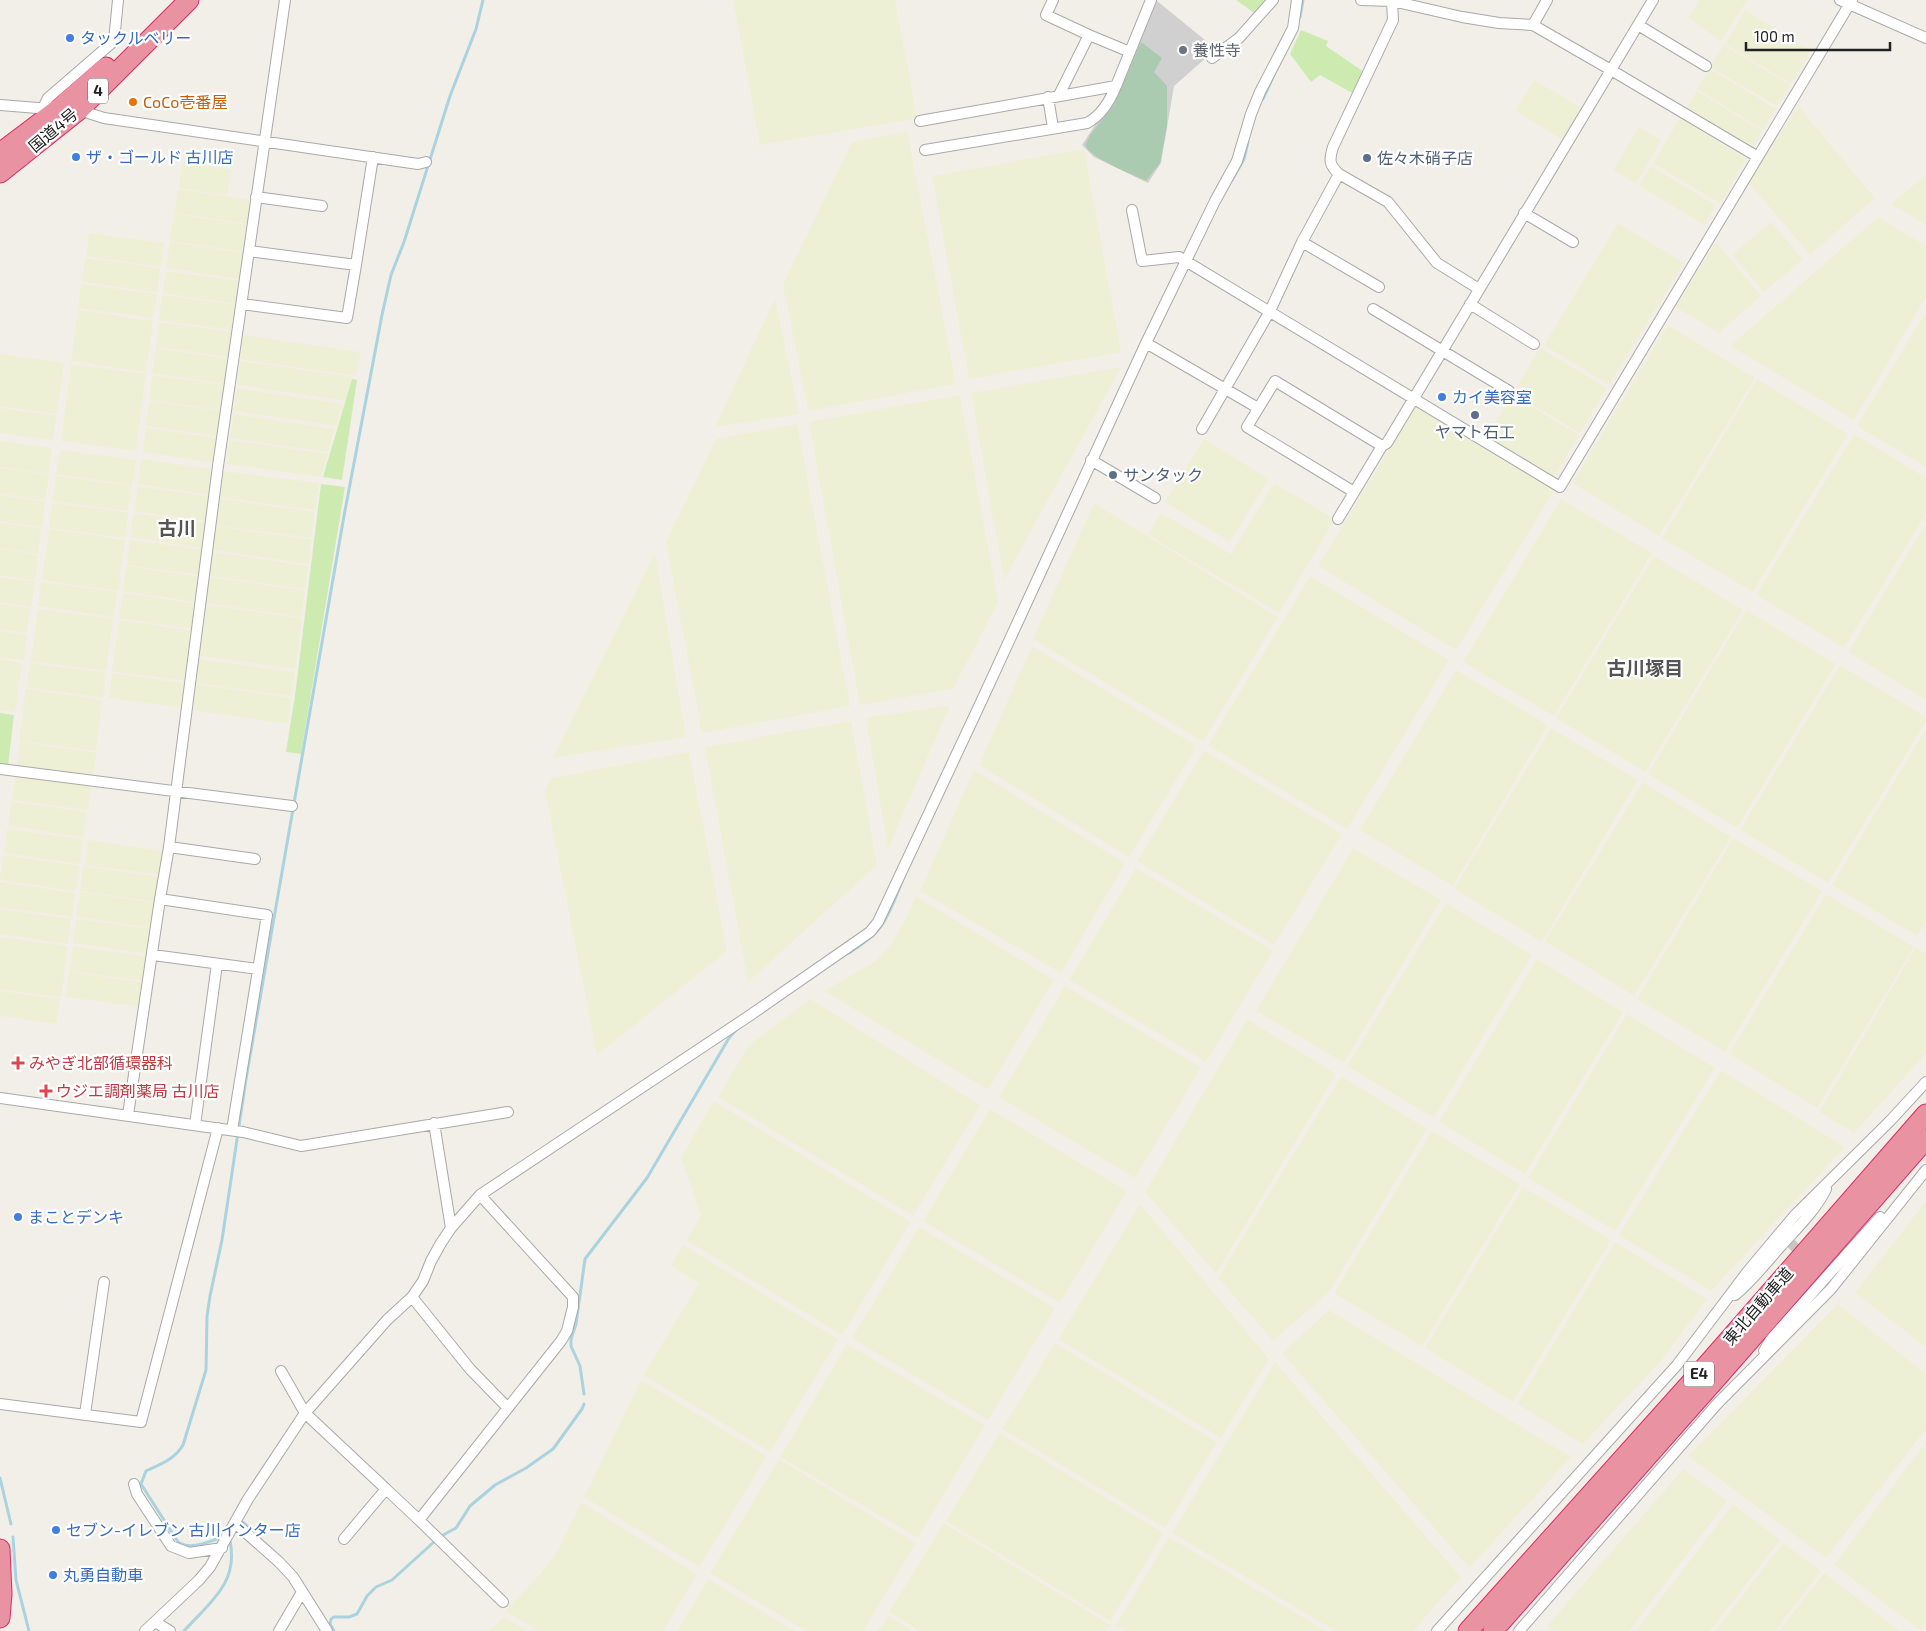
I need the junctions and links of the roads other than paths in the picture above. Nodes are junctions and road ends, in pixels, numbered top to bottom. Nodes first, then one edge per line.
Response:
1 (118, 0) edge
2 (173, 0) edge
3 (188, 0) edge
4 (285, 0) edge
5 (1053, 0) edge
6 (1151, 0) edge
7 (1273, 0) edge
8 (1298, 0) edge
9 (1360, 0) edge
10 (1547, 0) edge
11 (1653, 0) edge
12 (1392, 1) edge
13 (1847, 1) edge
14 (1638, 25) junction
15 (1533, 26) junction
16 (1089, 35) junction
17 (1926, 38) edge
18 (1130, 52) junction
19 (1212, 58) dead end
20 (1706, 66) dead end
21 (1611, 70) junction
22 (1116, 86) junction
23 (1054, 96) junction
24 (0, 105) edge
25 (51, 109) junction
26 (79, 110) junction
27 (920, 121) dead end
28 (1053, 128) junction
29 (263, 141) junction
30 (925, 150) dead end
31 (0, 153) edge
32 (373, 157) junction
33 (1758, 157) junction
34 (426, 162) dead end
35 (0, 173) edge
36 (1339, 174) junction
37 (256, 197) junction
38 (322, 206) dead end
39 (1132, 210) dead end
40 (1524, 213) junction
41 (1302, 242) junction
42 (1573, 242) dead end
43 (249, 251) junction
44 (1186, 262) junction
45 (356, 266) junction
46 (1379, 287) dead end
47 (1479, 289) junction
48 (242, 304) junction
49 (1470, 304) junction
50 (1373, 309) dead end
51 (1270, 312) junction
52 (1146, 343) junction
53 (1534, 344) dead end
54 (1442, 352) junction
55 (1225, 389) junction
56 (1509, 391) dead end
57 (1414, 398) junction
58 (1258, 408) junction
59 (1202, 428) dead end
60 (1382, 446) junction
61 (1091, 460) junction
62 (1354, 492) junction
63 (1155, 498) dead end
64 (1338, 519) dead end
65 (0, 769) edge
66 (176, 791) junction
67 (292, 806) dead end
68 (170, 847) junction
69 (255, 859) dead end
70 (160, 900) junction
71 (152, 955) junction
72 (217, 964) junction
73 (258, 969) junction
74 (1926, 1082) edge
75 (0, 1098) edge
76 (508, 1112) dead end
77 (1926, 1114) edge
78 (128, 1116) junction
79 (434, 1123) junction
80 (195, 1125) junction
81 (218, 1128) junction
82 (236, 1131) junction
83 (1926, 1139) edge
84 (1926, 1170) edge
85 (1830, 1180) junction
86 (480, 1196) junction
87 (1903, 1197) junction
88 (451, 1228) junction
89 (104, 1282) dead end
90 (412, 1297) junction
91 (1724, 1303) junction
92 (1757, 1364) junction
93 (281, 1371) dead end
94 (0, 1404) edge
95 (507, 1407) junction
96 (85, 1414) junction
97 (306, 1414) junction
98 (134, 1484) dead end
99 (386, 1489) junction
100 (419, 1520) junction
101 (235, 1523) junction
102 (344, 1539) dead end
103 (225, 1542) junction
104 (0, 1550) edge
105 (302, 1592) junction
106 (503, 1602) dead end
107 (0, 1618) edge
108 (155, 1622) junction
109 (145, 1631) edge
110 (170, 1631) edge
111 (279, 1631) edge
112 (327, 1631) edge
113 (1437, 1631) edge
114 (1468, 1631) edge
115 (1493, 1631) edge
116 (1519, 1631) edge

1 - 25 street
2 - 25 highway, 国道4号 / 4
3 - 26 highway, 国道4号 / 4
4 - 29 street
5 - 16 street
6 - 18 street
7 - 19 street
8 - 44 street
9 - 12 street
10 - 15 street
11 - 14 street
12 - 15 street
12 - 36 street
13 - 17 street
13 - 33 street
14 - 20 street
14 - 21 street
15 - 21 street
16 - 18 street
16 - 23 street
18 - 22 street
21 - 33 street
21 - 40 street
22 - 23 street
22 - 28 street
23 - 27 street
23 - 28 street
24 - 25 street
25 - 31 highway, 国道4号 / 4
26 - 29 street
26 - 35 highway, 国道4号 / 4
28 - 30 street
29 - 32 street
29 - 37 street
32 - 34 street
32 - 45 street
33 - 57 street
36 - 41 street
36 - 47 street
37 - 38 street
37 - 43 street
39 - 44 street
40 - 42 street
40 - 47 street
41 - 46 street
41 - 51 street
43 - 45 street
43 - 48 street
44 - 51 street
44 - 52 street
45 - 48 street
47 - 49 street
48 - 66 street
49 - 53 street
49 - 54 street
50 - 54 street
51 - 55 street
51 - 57 street
52 - 55 street
52 - 61 street
54 - 56 street
54 - 57 street
55 - 58 street
55 - 59 street
57 - 60 street
58 - 60 street
58 - 62 street
60 - 62 street
61 - 63 street
61 - 86 street
62 - 64 street
65 - 66 street
66 - 67 street
66 - 68 street
68 - 69 street
68 - 70 street
70 - 71 street
70 - 73 street
71 - 72 street
71 - 78 street
72 - 73 street
72 - 80 street
73 - 82 street
74 - 85 street
75 - 78 street
76 - 79 street
77 - 114 highway, 東北自動車道 / E4
78 - 80 street
79 - 82 street
79 - 88 street
80 - 81 street
81 - 82 street
81 - 96 street
83 - 115 highway, 東北自動車道 / E4
84 - 87 street
85 - 91 street
85 - 91 street
86 - 88 street
86 - 95 street
87 - 92 street
87 - 92 street
88 - 90 street
89 - 96 street
90 - 95 street
90 - 97 street
91 - 113 street
92 - 116 street
93 - 97 street
94 - 96 street
95 - 100 street
97 - 99 street
97 - 101 street
98 - 103 street
99 - 100 street
99 - 102 street
100 - 106 street
101 - 103 street
101 - 105 street
103 - 108 street
104 - 107 highway
105 - 111 street
105 - 112 street
108 - 109 street
108 - 110 street

